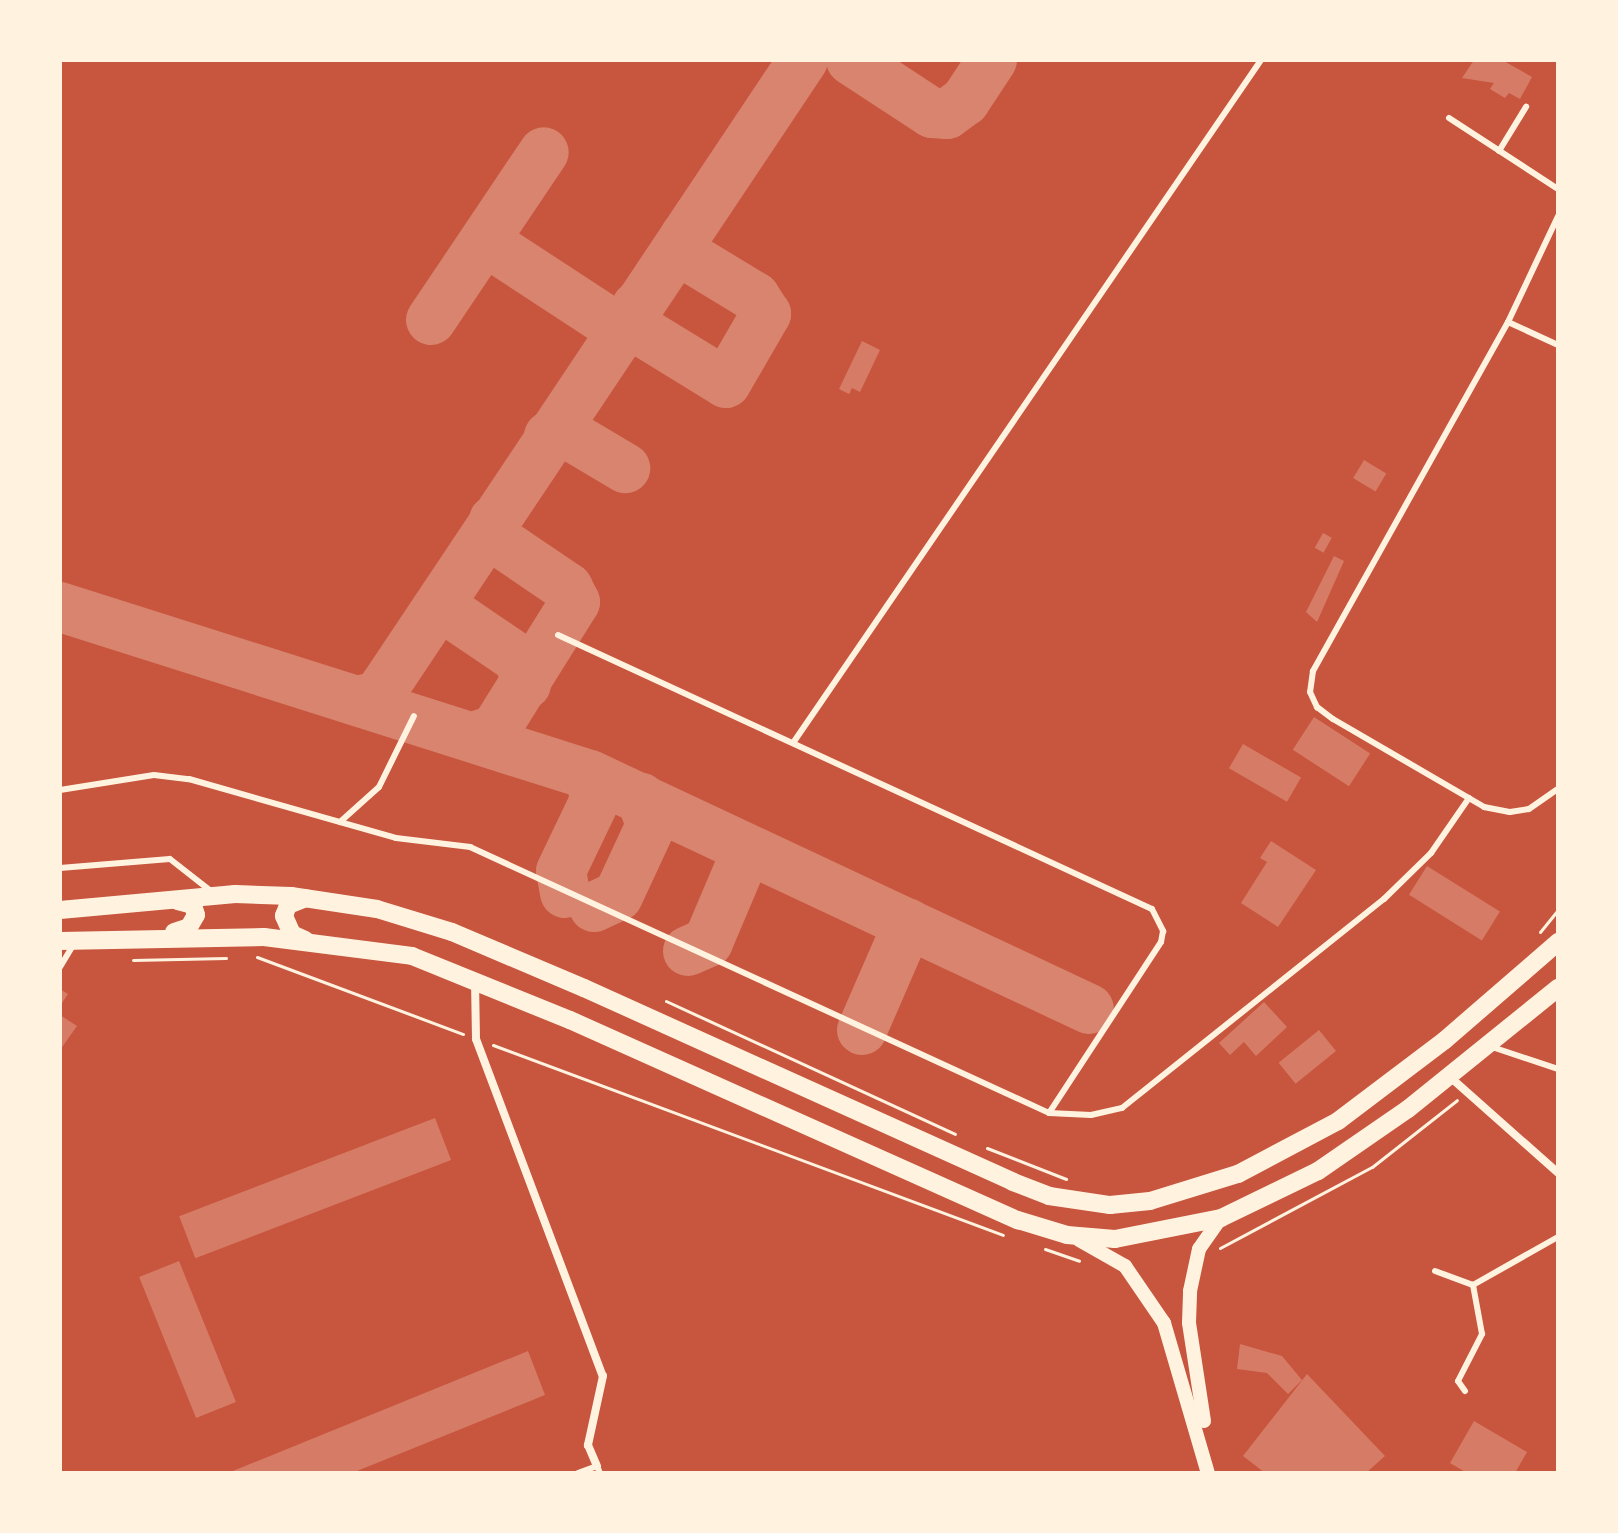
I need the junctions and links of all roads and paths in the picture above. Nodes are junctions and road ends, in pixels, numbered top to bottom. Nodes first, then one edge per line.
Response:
1 (1261, 60) edge
2 (1526, 107) dead end
3 (1449, 118) dead end
4 (1499, 151) junction
5 (1558, 189) edge
6 (1558, 216) edge
7 (1508, 322) junction
8 (1558, 345) edge
9 (558, 635) dead end
10 (414, 716) dead end
11 (793, 743) junction
12 (1558, 789) edge
13 (60, 790) edge
14 (1469, 798) junction
15 (340, 822) junction
16 (60, 868) edge
17 (216, 895) junction
18 (309, 898) junction
19 (144, 902) junction
20 (60, 910) edge
21 (159, 936) junction
22 (68, 939) edge
23 (311, 941) junction
24 (1558, 942) edge
25 (243, 957) dead end
26 (228, 958) dead end
27 (125, 960) dead end
28 (60, 967) edge
29 (475, 980) junction
30 (1558, 988) edge
31 (476, 1039) junction
32 (1488, 1046) junction
33 (1558, 1069) edge
34 (1450, 1077) junction
35 (1466, 1093) junction
36 (1049, 1113) junction
37 (1558, 1173) edge
38 (1221, 1218) junction
39 (1067, 1235) junction
40 (1558, 1237) edge
41 (1010, 1238) dead end
42 (1039, 1247) dead end
43 (1215, 1250) dead end
44 (1081, 1261) dead end
45 (1435, 1271) dead end
46 (1473, 1285) junction
47 (1465, 1391) dead end
48 (598, 1469) edge
49 (578, 1473) edge
50 (1210, 1473) edge

1 - 11 lane
2 - 4 lane
3 - 4 lane
4 - 5 lane
6 - 7 lane
7 - 8 lane
7 - 14 lane
9 - 11 lane
10 - 15 lane
11 - 36 lane
12 - 14 lane
13 - 15 lane
14 - 36 lane
15 - 36 lane
16 - 17 lane
17 - 18 main road
17 - 19 main road
18 - 23 main road
18 - 24 main road
19 - 20 main road
19 - 21 main road
21 - 22 main road
21 - 23 main road
22 - 28 lane
23 - 29 main road
25 - 31 path
26 - 27 path
29 - 31 street
29 - 39 main road
30 - 32 main road
31 - 41 path
31 - 48 street
32 - 33 lane
32 - 34 main road
34 - 35 street
34 - 38 main road
35 - 37 street
35 - 43 path
38 - 39 main road
38 - 50 street
39 - 50 street
40 - 46 lane
42 - 44 path
45 - 46 lane
46 - 47 lane
48 - 49 lane

